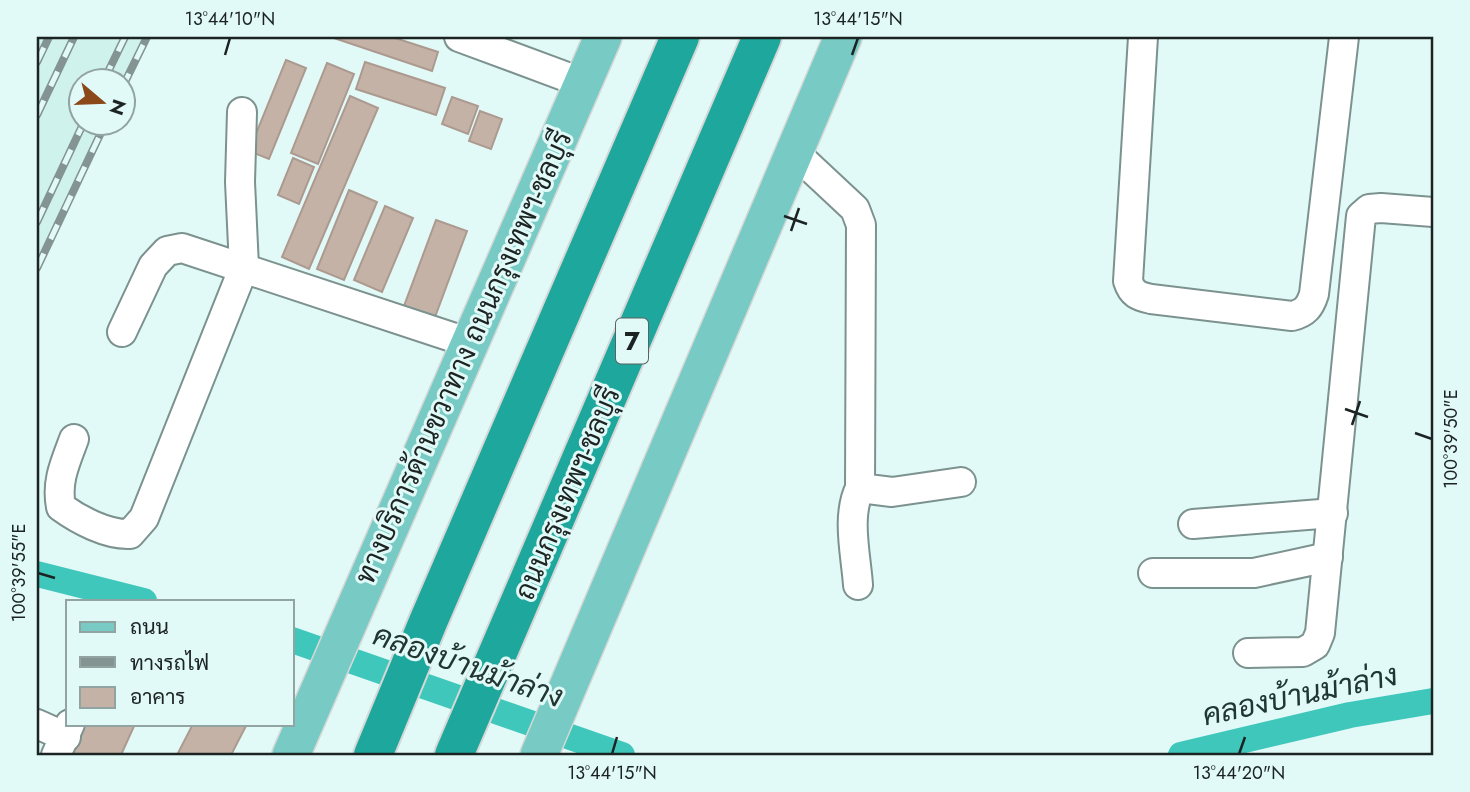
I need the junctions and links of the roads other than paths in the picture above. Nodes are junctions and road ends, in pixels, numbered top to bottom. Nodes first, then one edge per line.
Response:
1 (459, 37) edge
2 (603, 37) edge
3 (680, 37) edge
4 (762, 37) edge
5 (843, 37) edge
6 (1143, 37) edge
7 (1344, 37) edge
8 (583, 83) junction
9 (242, 112) dead end
10 (794, 152) junction
11 (1433, 212) edge
12 (244, 267) junction
13 (122, 332) dead end
14 (470, 343) junction
15 (74, 439) dead end
16 (961, 482) dead end
17 (860, 488) junction
18 (1333, 513) junction
19 (1193, 524) dead end
20 (1328, 557) junction
21 (1153, 573) dead end
22 (858, 585) dead end
23 (1248, 653) dead end
24 (37, 724) edge
25 (64, 739) edge
26 (293, 750) edge
27 (373, 755) edge
28 (454, 755) edge
29 (539, 755) edge

1 - 8 street
2 - 8 main road, ทางบริการด้านขวาทาง ถนนกรุงเทพฯ-ชลบุรี
3 - 27 highway
4 - 28 highway, ถนนกรุงเทพฯ-ชลบุรี / 7
5 - 10 main road
6 - 7 street
8 - 14 main road, ทางบริการด้านขวาทาง ถนนกรุงเทพฯ-ชลบุรี
9 - 12 street
10 - 17 street
10 - 29 main road
11 - 18 street
12 - 13 street
12 - 14 street
12 - 15 street
14 - 26 main road, ทางบริการด้านขวาทาง ถนนกรุงเทพฯ-ชลบุรี
16 - 17 street
17 - 22 street
18 - 19 street
18 - 20 street
20 - 21 street
20 - 23 street
24 - 25 street

